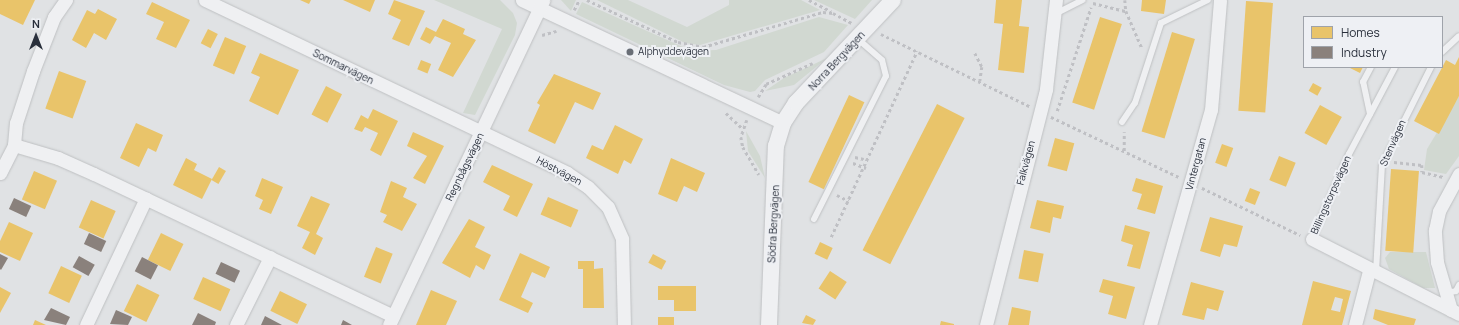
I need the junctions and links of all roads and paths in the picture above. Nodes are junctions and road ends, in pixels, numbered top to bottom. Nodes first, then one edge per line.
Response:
1 (66, 0) edge
2 (205, 0) edge
3 (522, 0) edge
4 (579, 0) edge
5 (587, 0) edge
6 (809, 0) edge
7 (893, 0) edge
8 (1056, 0) edge
9 (1083, 0) edge
10 (1125, 0) edge
11 (1208, 0) edge
12 (1220, 0) edge
13 (540, 4) edge
14 (1126, 11) junction
15 (573, 12) dead end
16 (833, 12) junction
17 (1055, 14) junction
18 (859, 19) dead end
19 (854, 24) junction
20 (564, 32) dead end
21 (853, 34) junction
22 (882, 34) dead end
23 (539, 36) dead end
24 (1459, 36) edge
25 (917, 51) junction
26 (1443, 51) edge
27 (975, 53) dead end
28 (819, 60) dead end
29 (1148, 61) junction
30 (1065, 66) dead end
31 (1071, 68) junction
32 (1371, 68) edge
33 (1394, 68) edge
34 (1430, 68) edge
35 (980, 81) junction
36 (761, 91) dead end
37 (720, 108) dead end
38 (1057, 111) dead end
39 (1040, 112) junction
40 (1370, 114) junction
41 (1122, 122) joint
42 (783, 123) junction
43 (743, 129) dead end
44 (481, 133) junction
45 (14, 145) junction
46 (1124, 151) junction
47 (1389, 162) dead end
48 (0, 173) edge
49 (1459, 174) edge
50 (1445, 178) dead end
51 (1191, 183) junction
52 (146, 198) junction
53 (814, 219) dead end
54 (831, 237) dead end
55 (1312, 239) junction
56 (270, 256) junction
57 (1372, 272) junction
58 (1459, 285) edge
59 (1445, 292) junction
60 (1455, 312) edge
61 (391, 320) edge
62 (86, 325) edge
63 (236, 325) edge
64 (624, 325) edge
65 (769, 325) edge
66 (986, 325) edge
67 (1150, 325) edge
68 (1354, 325) edge

1 - 45 street
2 - 44 street, Sommarvägen
3 - 13 street
4 - 15 path
5 - 16 path
6 - 16 path
7 - 21 street, Norra Bergvägen
8 - 17 street, Falkvägen
9 - 17 lane
10 - 14 path
11 - 29 lane
12 - 51 street, Vintergatan
13 - 42 street
13 - 44 street, Regnbågsvägen
14 - 29 path
14 - 31 path
16 - 19 path
17 - 39 street, Falkvägen
18 - 19 path
19 - 21 path
20 - 23 path
21 - 42 street, Norra Bergvägen
21 - 53 lane
22 - 25 path
24 - 26 lane
25 - 35 path
25 - 54 path
27 - 35 path
28 - 36 path
29 - 41 lane
30 - 31 path
31 - 38 path
32 - 40 lane
33 - 40 lane, Billingstorpsvägen
34 - 57 lane, Stenvägen
35 - 39 path
37 - 43 path
39 - 46 path
39 - 66 street, Falkvägen
40 - 55 lane, Billingstorpsvägen
41 - 46 path
42 - 65 street, Södra Bergvägen
44 - 61 street, Regnbågsvägen
44 - 64 street, Höstvägen
45 - 48 street
45 - 52 street
46 - 51 path
47 - 50 path
49 - 59 street
51 - 55 path
51 - 67 street, Vintergatan
52 - 56 street
52 - 62 street
55 - 57 street, Billingstorpsvägen
56 - 61 street
56 - 63 street
57 - 60 street, Billingstorpsvägen
57 - 68 street
58 - 59 lane
59 - 60 street

